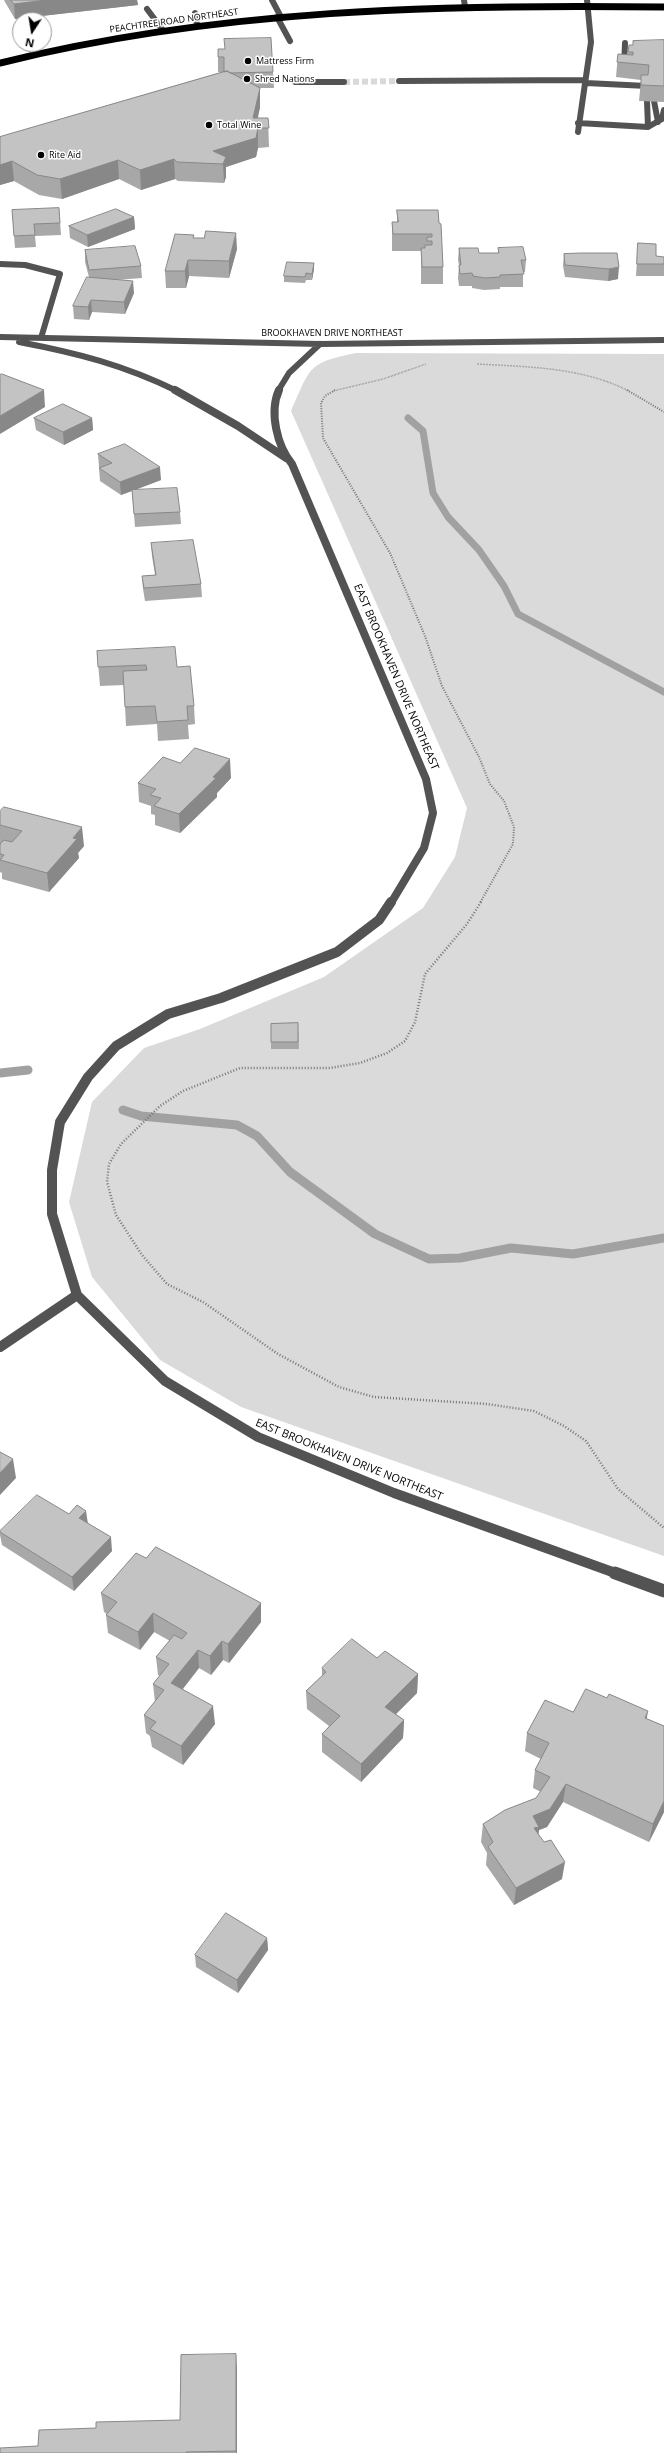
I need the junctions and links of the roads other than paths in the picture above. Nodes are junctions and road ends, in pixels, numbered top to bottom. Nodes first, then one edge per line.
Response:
1 (272, 0) edge
2 (464, 0) edge
3 (587, 3) edge
4 (465, 7) junction
5 (664, 7) edge
6 (147, 9) dead end
7 (196, 13) dead end
8 (279, 17) junction
9 (197, 24) junction
10 (162, 29) junction
11 (290, 41) dead end
12 (624, 43) dead end
13 (0, 55) edge
14 (25, 56) junction
15 (0, 63) edge
16 (624, 70) edge
17 (623, 77) edge
18 (399, 81) tunnel mouth
19 (295, 82) dead end
20 (344, 82) tunnel mouth
21 (586, 82) junction
22 (621, 84) junction
23 (646, 88) edge
24 (647, 101) edge
25 (654, 101) edge
26 (664, 110) edge
27 (661, 120) edge
28 (578, 123) junction
29 (648, 127) junction
30 (578, 132) dead end
31 (0, 264) edge
32 (0, 338) edge
33 (41, 338) junction
34 (664, 340) edge
35 (320, 344) junction
36 (286, 458) junction
37 (77, 1295) junction
38 (0, 1347) edge
39 (664, 1591) edge

1 - 8 street
2 - 4 street
3 - 4 highway, PEACHTREE ROAD NORTHEAST
3 - 5 highway, PEACHTREE ROAD NORTHEAST
3 - 21 street
4 - 8 highway, PEACHTREE ROAD NORTHEAST
6 - 10 street
7 - 9 street
8 - 9 highway, PEACHTREE ROAD NORTHEAST
8 - 11 street
9 - 10 highway, PEACHTREE ROAD NORTHEAST
10 - 14 highway, PEACHTREE ROAD NORTHEAST
12 - 16 street
13 - 14 highway
14 - 15 highway, PEACHTREE ROAD NORTHEAST
17 - 22 street
18 - 21 street
19 - 20 street
21 - 22 street
21 - 28 street
22 - 23 street
24 - 29 street
25 - 27 street
26 - 27 street
27 - 29 street
28 - 29 street
28 - 30 street
31 - 33 street
32 - 33 street, BROOKHAVEN DRIVE NORTHEAST
32 - 36 street, EAST BROOKHAVEN DRIVE NORTHEAST
33 - 35 street, BROOKHAVEN DRIVE NORTHEAST
34 - 35 street, BROOKHAVEN DRIVE NORTHEAST
35 - 36 street, EAST BROOKHAVEN DRIVE NORTHEAST
36 - 37 street, EAST BROOKHAVEN DRIVE NORTHEAST
37 - 38 street
37 - 39 street, EAST BROOKHAVEN DRIVE NORTHEAST

